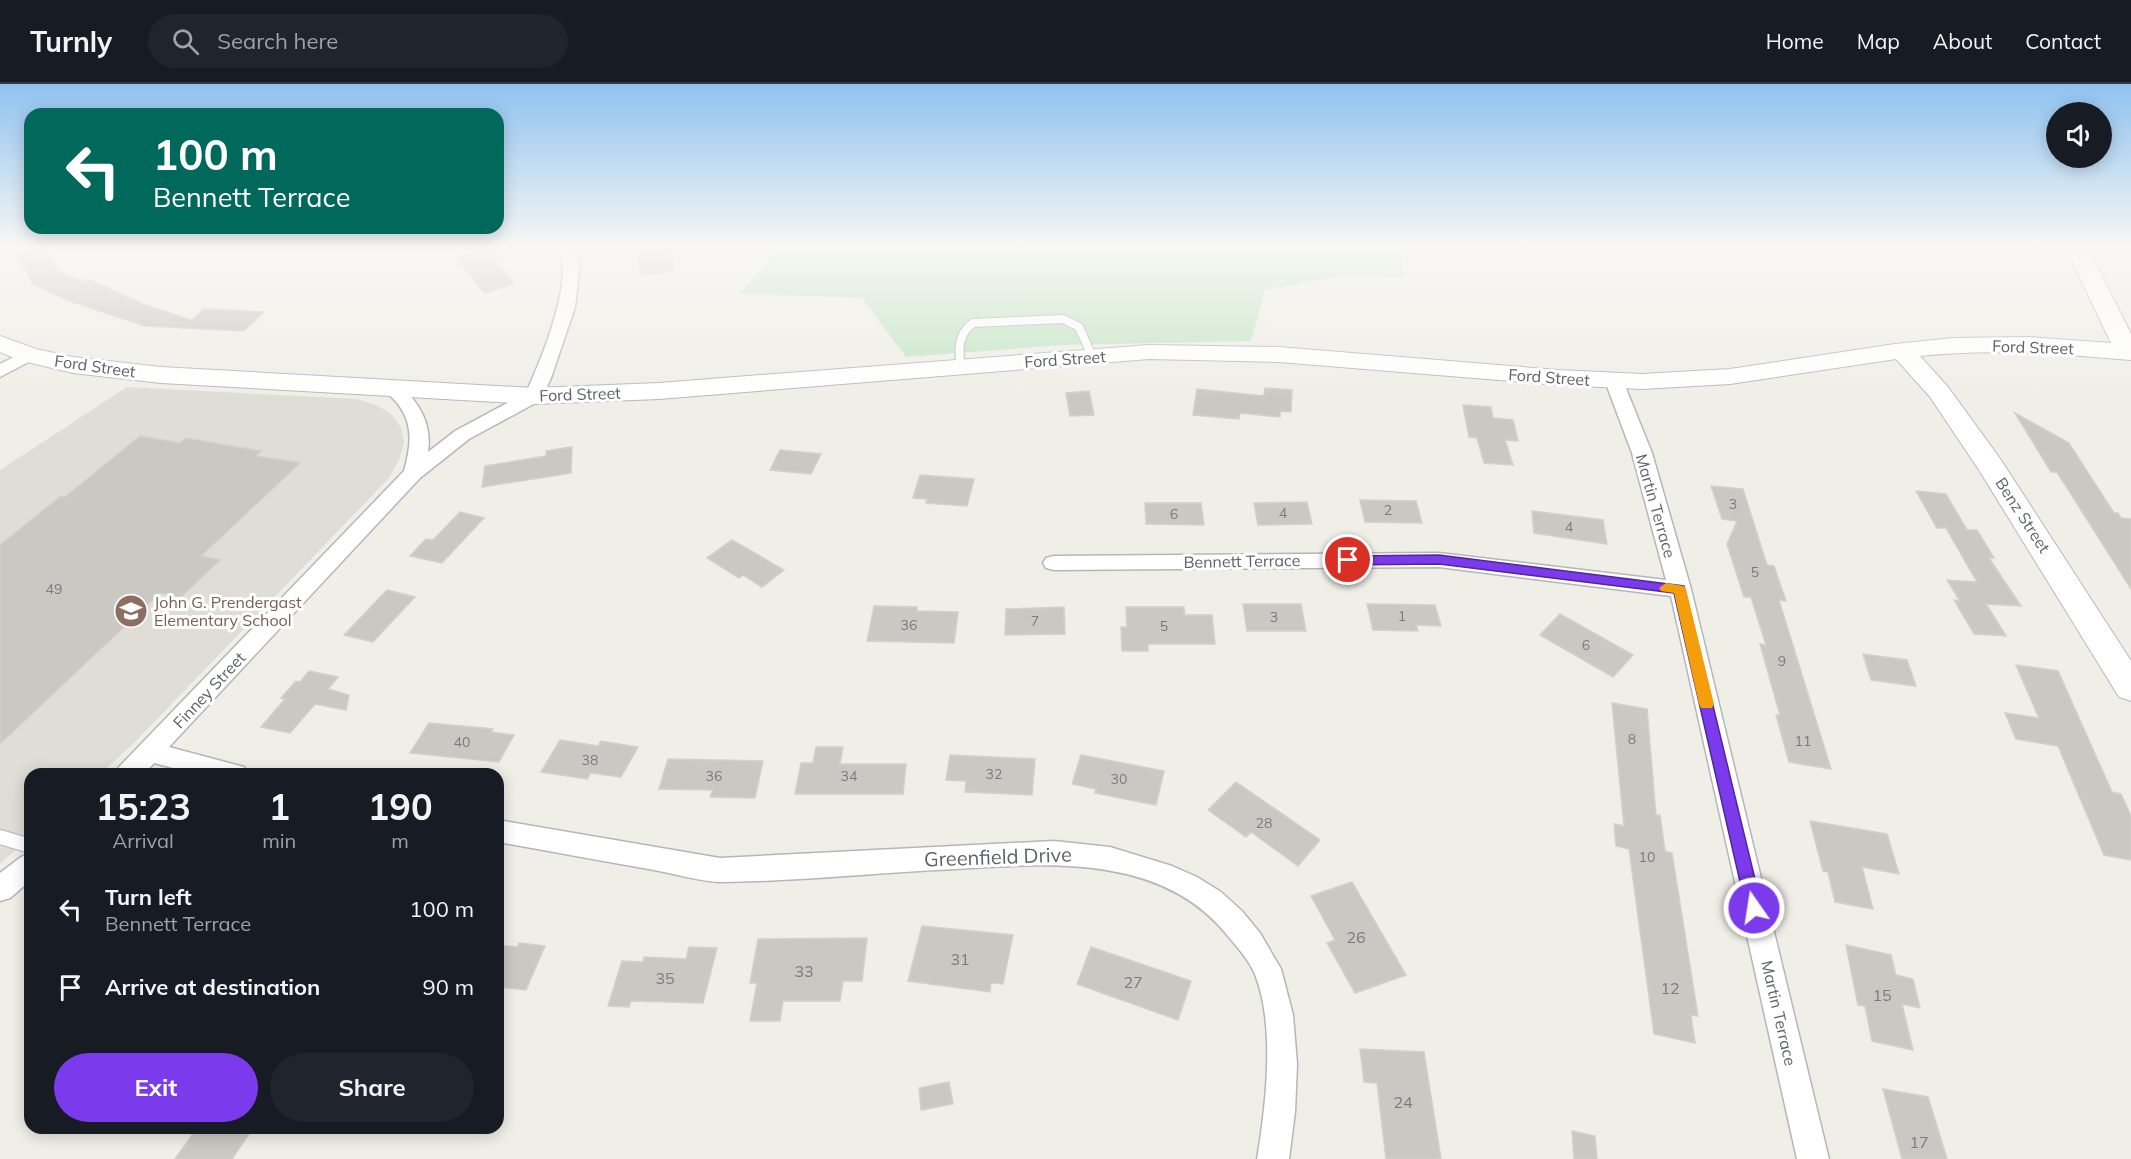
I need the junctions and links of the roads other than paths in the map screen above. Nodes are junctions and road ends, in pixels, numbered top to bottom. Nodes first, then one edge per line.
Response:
1 (568, 296) edge
2 (2101, 296) edge
3 (0, 343) edge
4 (1902, 351) junction
5 (2129, 353) edge
6 (28, 355) junction
7 (1092, 356) junction
8 (961, 367) junction
9 (0, 372) edge
10 (1614, 381) junction
11 (394, 389) junction
12 (534, 396) junction
13 (413, 472) junction
14 (1054, 563) dead end
15 (1680, 589) junction
16 (2131, 688) edge
17 (151, 752) junction
18 (134, 768) edge
19 (212, 768) edge
20 (504, 832) edge
21 (0, 837) edge
22 (24, 844) edge
23 (24, 870) edge
24 (0, 889) edge
25 (1273, 1159) edge
26 (1813, 1159) edge

1 - 12 street
2 - 5 street
3 - 6 street, Ford Street
4 - 5 street, Ford Street
4 - 10 street, Ford Street
4 - 16 street, Benz Street
6 - 9 street
6 - 11 street, Ford Street
7 - 8 street, Ford Street
7 - 8 lane
7 - 10 street, Ford Street
8 - 12 street, Ford Street
10 - 15 street, Martin Terrace
11 - 12 street, Ford Street
11 - 13 street, Finney Street
12 - 13 street, Finney Street
13 - 17 street, Finney Street
14 - 15 street, Bennett Terrace
15 - 26 street, Martin Terrace
17 - 18 street, Finney Street
17 - 19 street
20 - 25 street, Greenfield Drive
21 - 22 lane
23 - 24 street

